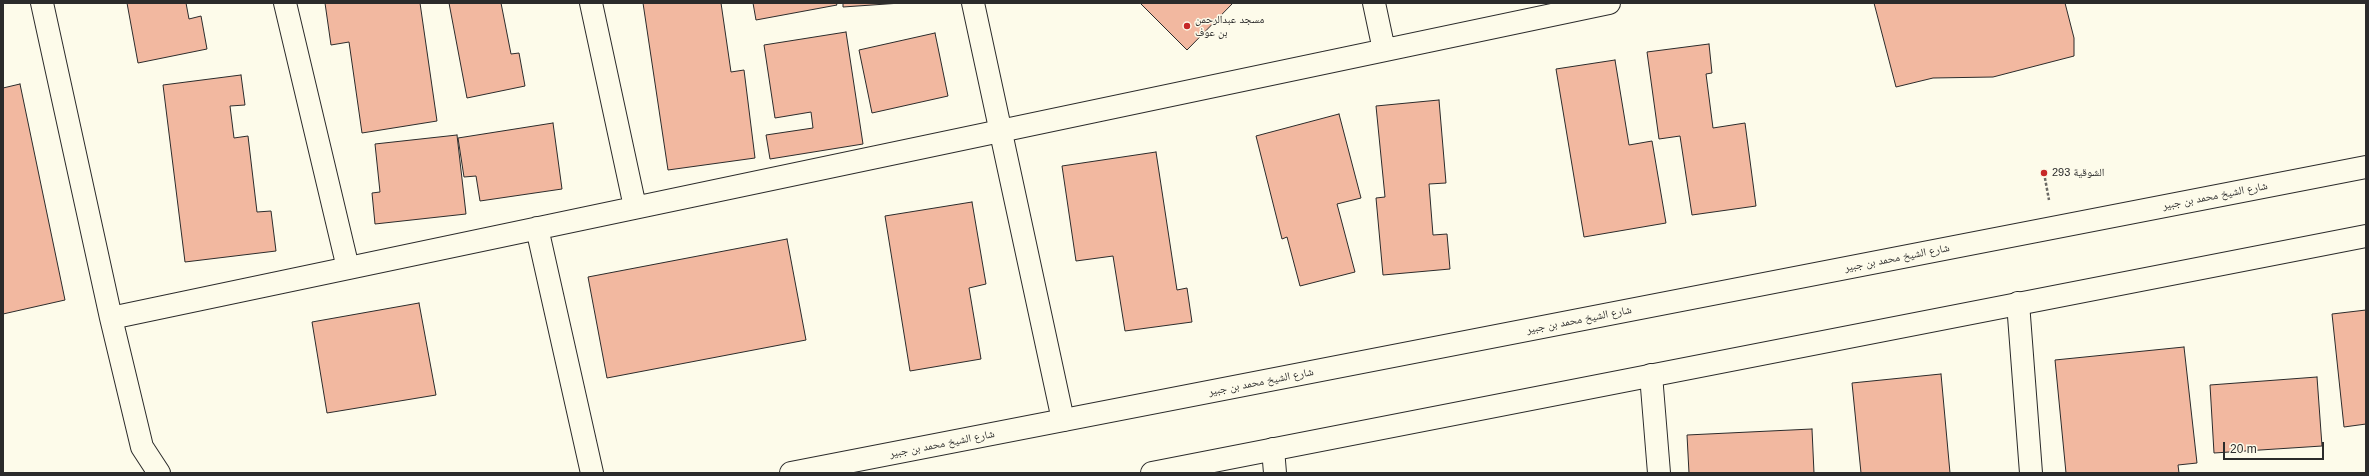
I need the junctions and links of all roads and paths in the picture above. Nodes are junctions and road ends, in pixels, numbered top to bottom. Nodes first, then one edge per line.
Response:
1 (42, 3) edge
2 (285, 3) edge
3 (591, 3) edge
4 (973, 3) edge
5 (1374, 3) edge
6 (1609, 3) edge
7 (1384, 50) junction
8 (1001, 131) junction
9 (2366, 167) edge
10 (635, 207) junction
11 (537, 228) junction
12 (2366, 236) edge
13 (348, 268) junction
14 (2018, 304) junction
15 (111, 318) junction
16 (1651, 375) junction
17 (1063, 420) junction
18 (1273, 449) junction
19 (159, 473) edge
20 (592, 473) edge
21 (791, 473) edge
22 (1152, 473) edge
23 (1275, 473) edge
24 (1659, 473) edge
25 (2031, 473) edge

1 - 15 street
2 - 13 street
3 - 10 street
4 - 8 street
5 - 7 street
6 - 7 street
7 - 8 street
8 - 10 street
8 - 17 street
9 - 17 street, شارع الشيخ محمد بن جبير
10 - 11 street
11 - 13 street
11 - 20 street
12 - 14 street
13 - 15 street
14 - 16 street
14 - 25 street
15 - 19 street
16 - 18 street
16 - 24 street
17 - 21 street, شارع الشيخ محمد بن جبير
18 - 22 street
18 - 23 street

